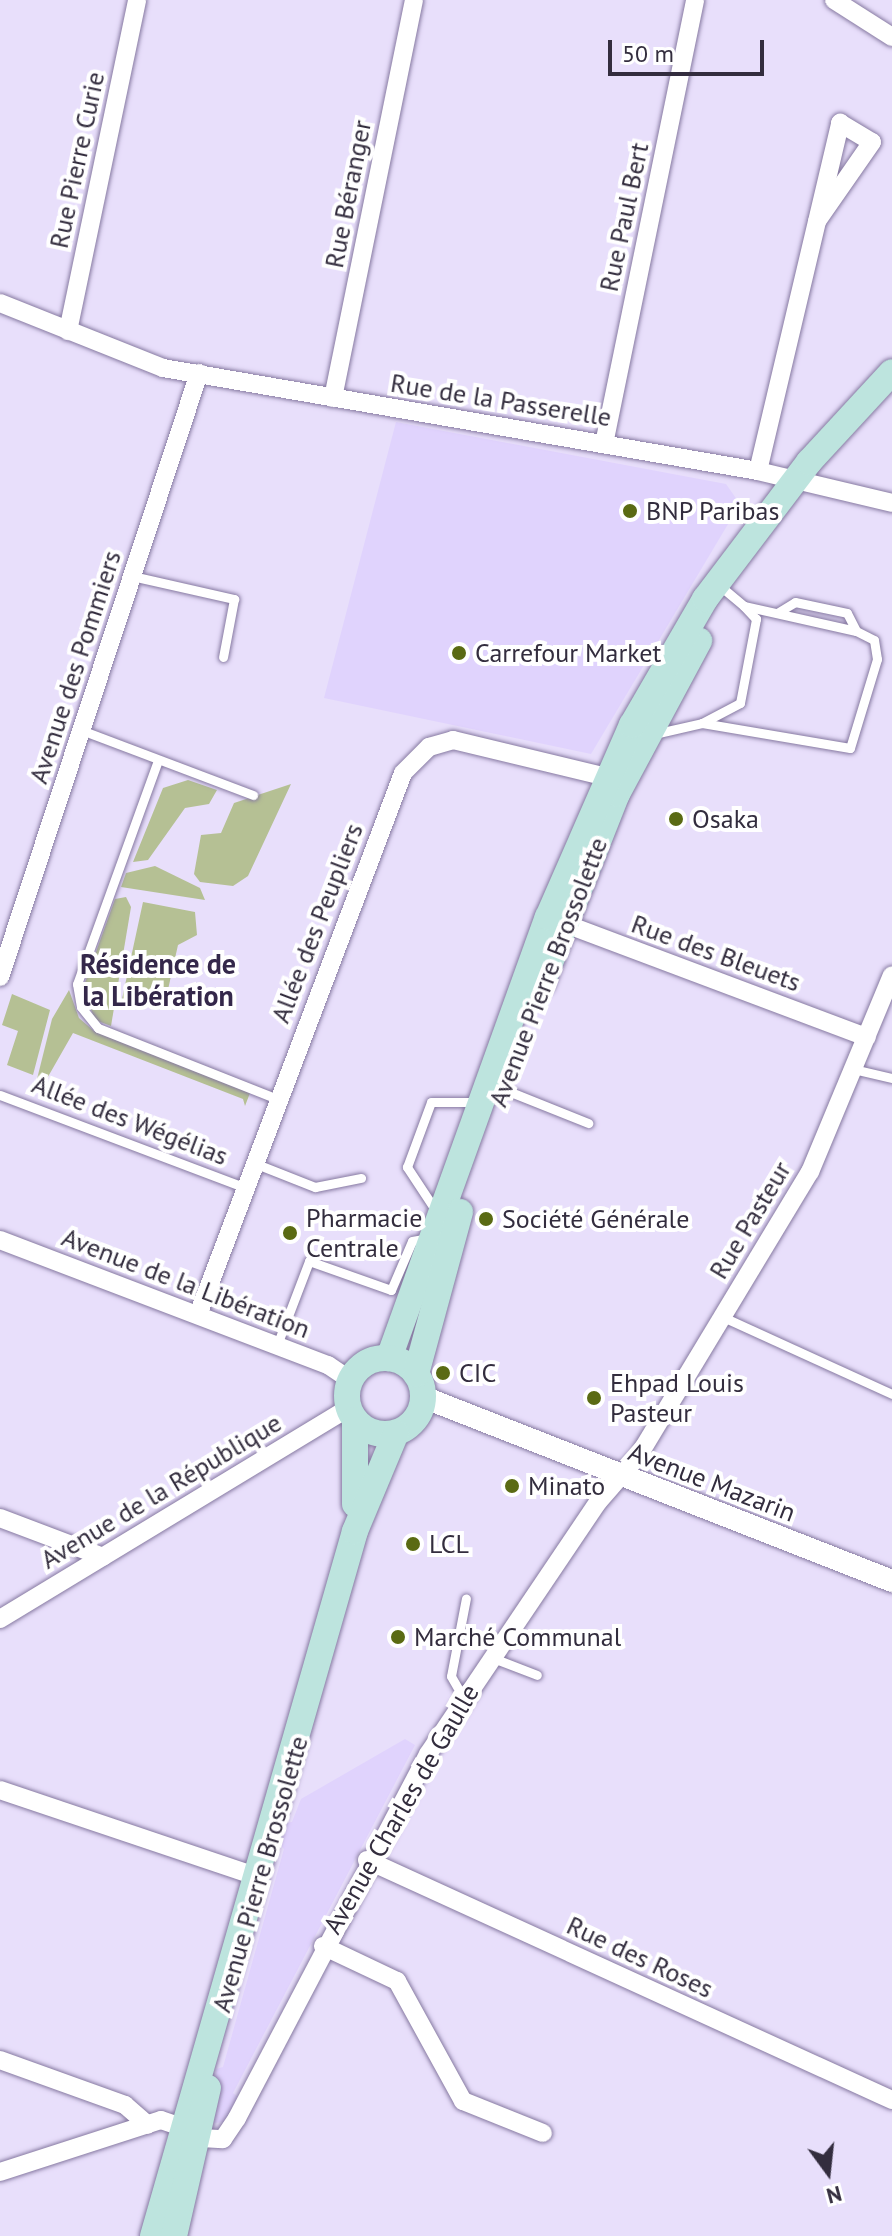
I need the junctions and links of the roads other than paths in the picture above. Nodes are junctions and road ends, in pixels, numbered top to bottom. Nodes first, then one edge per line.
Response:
1 (137, 0) edge
2 (414, 0) edge
3 (695, 0) edge
4 (834, 0) edge
5 (892, 37) edge
6 (817, 221) junction
7 (0, 303) edge
8 (68, 331) junction
9 (892, 372) edge
10 (199, 373) junction
11 (333, 398) junction
12 (604, 444) junction
13 (758, 471) junction
14 (793, 483) junction
15 (892, 503) edge
16 (132, 576) junction
17 (721, 587) junction
18 (744, 606) junction
19 (777, 613) junction
20 (856, 631) junction
21 (223, 657) dead end
22 (702, 723) junction
23 (641, 728) junction
24 (81, 730) junction
25 (157, 763) junction
26 (615, 779) junction
27 (253, 795) dead end
28 (556, 920) junction
29 (892, 975) edge
30 (0, 977) edge
31 (890, 995) edge
32 (867, 1037) junction
33 (857, 1070) junction
34 (892, 1078) edge
35 (489, 1094) junction
36 (0, 1095) edge
37 (277, 1099) junction
38 (588, 1123) dead end
39 (253, 1162) junction
40 (361, 1178) dead end
41 (244, 1187) junction
42 (436, 1228) junction
43 (0, 1240) edge
44 (442, 1271) junction
45 (198, 1315) junction
46 (723, 1317) junction
47 (277, 1345) junction
48 (389, 1358) junction
49 (350, 1380) junction
50 (419, 1386) junction
51 (892, 1394) edge
52 (352, 1414) junction
53 (396, 1433) junction
54 (620, 1476) junction
55 (0, 1518) edge
56 (355, 1531) junction
57 (103, 1557) junction
58 (892, 1581) edge
59 (466, 1598) dead end
60 (0, 1619) edge
61 (490, 1657) junction
62 (537, 1675) dead end
63 (463, 1697) junction
64 (0, 1790) edge
65 (367, 1860) junction
66 (259, 1877) junction
67 (323, 1946) junction
68 (0, 2060) edge
69 (892, 2100) edge
70 (173, 2128) junction
71 (543, 2133) dead end
72 (0, 2172) edge
73 (162, 2229) edge

1 - 8 street, Rue Pierre Curie
2 - 11 street, Rue Béranger
3 - 12 street, Rue Paul Bert
4 - 5 street
6 - 6 street
6 - 13 street
7 - 8 street, Rue de la Passerelle
8 - 10 street, Rue de la Passerelle
9 - 14 main road, Avenue Pierre Brossolette
10 - 11 street, Rue de la Passerelle
10 - 16 street, Avenue des Pommiers
11 - 12 street, Rue de la Passerelle
12 - 13 street, Rue de la Passerelle
13 - 14 street, Rue de la Passerelle
14 - 15 street, Rue de la Passerelle
14 - 17 main road, Avenue Pierre Brossolette
16 - 21 lane
16 - 24 street, Avenue des Pommiers
17 - 18 lane
17 - 23 main road, Avenue Pierre Brossolette
18 - 19 lane
18 - 22 lane
19 - 20 lane
19 - 20 lane
20 - 22 lane
22 - 23 lane
23 - 26 main road, Avenue Pierre Brossolette
24 - 25 lane
24 - 30 street, Avenue des Pommiers
25 - 27 lane
25 - 37 lane
26 - 28 main road, Avenue Pierre Brossolette
26 - 37 street, Allée des Peupliers
28 - 32 street, Rue des Bleuets
28 - 35 main road, Avenue Pierre Brossolette
29 - 31 street, Rue Pasteur
31 - 32 street, Rue Pasteur
32 - 33 street, Rue Pasteur
33 - 34 lane
33 - 46 street, Rue Pasteur
35 - 38 lane
35 - 42 main road, Avenue Pierre Brossolette
35 - 42 lane
35 - 44 main road, Avenue Pierre Brossolette
36 - 41 lane, Allée des Wégélias
37 - 39 street, Allée des Peupliers
39 - 40 lane
39 - 41 street, Allée des Peupliers
41 - 45 street, Allée des Peupliers
42 - 44 main road
42 - 47 lane
42 - 48 main road, Avenue Pierre Brossolette
43 - 45 street, Avenue de la Libération
44 - 50 main road, Avenue Pierre Brossolette
45 - 47 street, Avenue de la Libération
46 - 51 lane
46 - 54 street, Rue Pasteur
47 - 49 street, Avenue de la Libération
48 - 49 main road
48 - 50 main road
49 - 52 main road
50 - 53 main road
50 - 54 street, Avenue Mazarin
52 - 53 main road
52 - 56 main road, Avenue Pierre Brossolette
52 - 57 street, Avenue de la République
53 - 56 main road, Avenue Pierre Brossolette
54 - 58 street, Avenue Mazarin
54 - 61 street, Avenue Charles de Gaulle
55 - 57 street
56 - 66 main road, Avenue Pierre Brossolette
57 - 60 street, Avenue de la République
59 - 63 lane
61 - 62 lane
61 - 63 street, Avenue Charles de Gaulle
63 - 65 street, Avenue Charles de Gaulle
64 - 66 street
65 - 67 street, Avenue Charles de Gaulle
65 - 69 street, Rue des Roses
66 - 70 main road, Avenue Pierre Brossolette
67 - 70 street, Avenue Charles de Gaulle
67 - 71 street
68 - 70 street
70 - 72 street
70 - 73 main road, Avenue Pierre Brossolette

